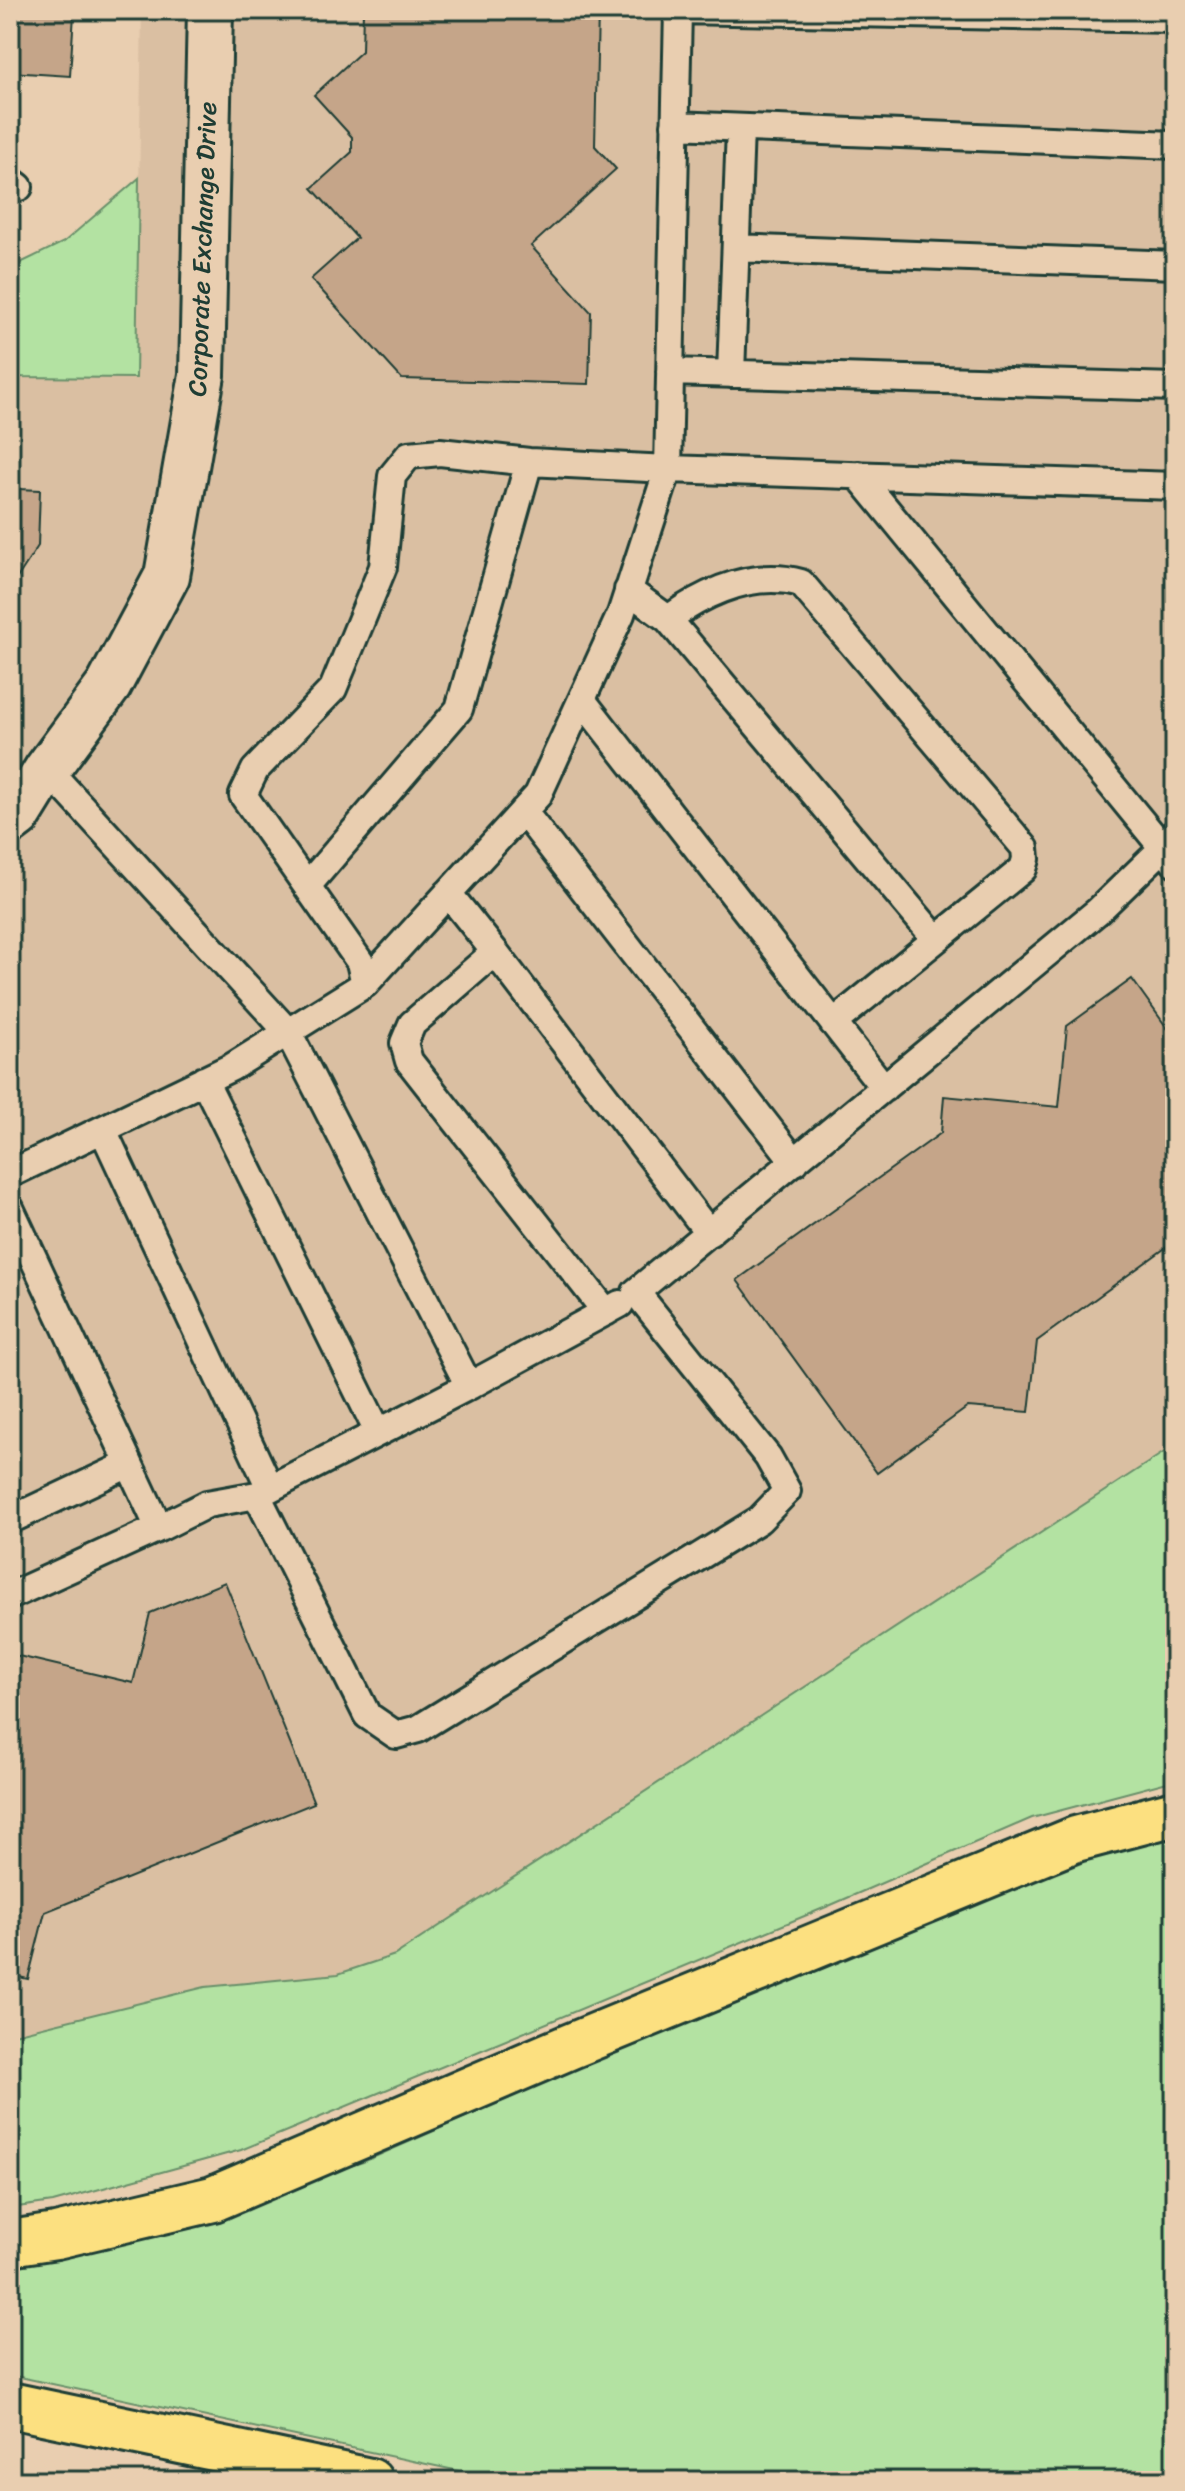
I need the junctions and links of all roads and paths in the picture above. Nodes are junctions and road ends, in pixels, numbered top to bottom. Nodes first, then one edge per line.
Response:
1 (210, 10) edge
2 (1175, 19) edge
3 (675, 125) junction
4 (740, 128) junction
5 (1175, 145) edge
6 (736, 248) junction
7 (1175, 265) edge
8 (670, 372) junction
9 (731, 374) junction
10 (1175, 387) edge
11 (529, 462) junction
12 (668, 469) junction
13 (858, 475) junction
14 (1175, 486) edge
15 (628, 590) junction
16 (668, 619) junction
17 (582, 700) junction
18 (47, 769) junction
19 (523, 811) junction
20 (10, 822) edge
21 (1171, 848) edge
22 (307, 886) junction
23 (448, 893) junction
24 (936, 939) junction
25 (495, 952) junction
26 (365, 984) junction
27 (833, 1023) junction
28 (288, 1032) junction
29 (204, 1080) junction
30 (884, 1088) junction
31 (103, 1130) junction
32 (795, 1162) junction
33 (10, 1174) edge
34 (10, 1208) edge
35 (709, 1233) junction
36 (636, 1292) junction
37 (606, 1312) junction
38 (469, 1386) junction
39 (378, 1432) junction
40 (129, 1464) junction
41 (263, 1492) junction
42 (13, 1509) edge
43 (159, 1528) junction
44 (10, 1596) edge
45 (1175, 1813) edge
46 (10, 2243) edge
47 (10, 2405) edge
48 (370, 2481) edge

1 - 18 street, Corporate Exchange Drive
2 - 3 lane
3 - 4 lane
3 - 8 lane
4 - 5 lane
4 - 6 lane
6 - 7 lane
6 - 9 lane
8 - 9 lane
8 - 12 lane
9 - 10 lane
11 - 12 lane
11 - 22 lane
11 - 22 lane
12 - 13 lane
12 - 15 lane
13 - 14 lane
13 - 21 lane
15 - 16 lane
15 - 17 lane
16 - 24 lane
16 - 24 lane
17 - 19 lane
17 - 27 lane
18 - 20 street, Corporate Exchange Drive
18 - 28 lane
19 - 23 lane
19 - 32 lane
21 - 30 lane
22 - 26 lane
23 - 25 lane
23 - 26 lane
24 - 27 lane
25 - 35 lane
25 - 37 lane
26 - 28 lane
27 - 30 lane
28 - 29 lane
28 - 38 lane
29 - 31 lane
29 - 39 lane
30 - 32 lane
31 - 33 lane
31 - 41 lane
32 - 35 lane
34 - 40 lane
35 - 36 lane
36 - 37 lane
36 - 41 lane
37 - 38 lane
38 - 39 lane
39 - 41 lane
40 - 42 lane
40 - 43 lane
41 - 43 lane
43 - 44 lane
45 - 46 highway
47 - 48 highway

